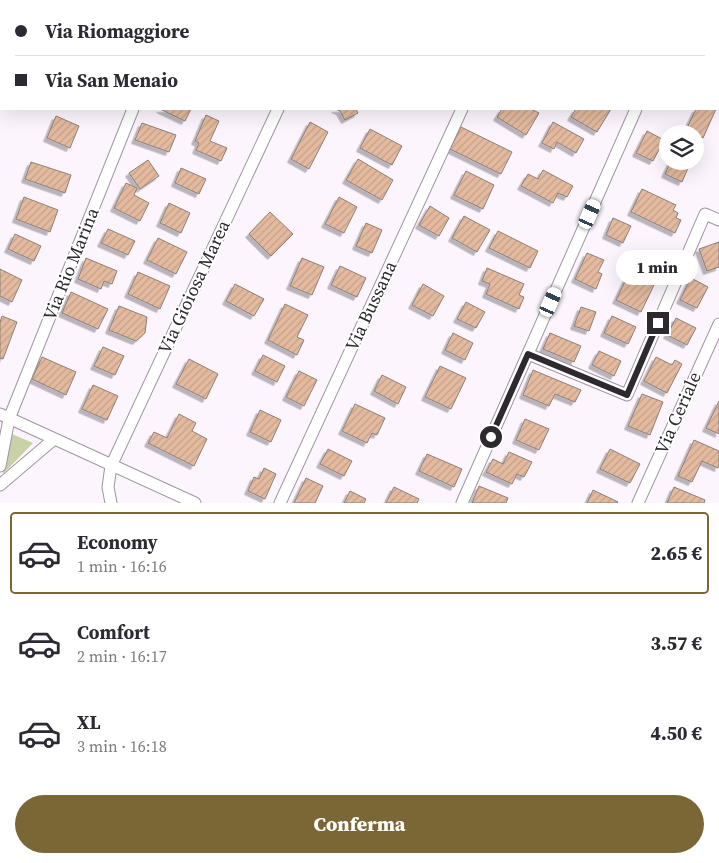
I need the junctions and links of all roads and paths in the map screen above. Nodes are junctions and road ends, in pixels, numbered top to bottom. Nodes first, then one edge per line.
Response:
1 (132, 110) edge
2 (278, 110) edge
3 (462, 110) edge
4 (636, 110) edge
5 (719, 220) edge
6 (719, 324) edge
7 (528, 354) junction
8 (5, 417) edge
9 (54, 439) junction
10 (0, 466) edge
11 (111, 466) junction
12 (0, 485) edge
13 (111, 503) edge
14 (195, 503) edge
15 (280, 503) edge
16 (462, 503) edge
17 (638, 503) edge

1 - 8 street, Via Rio Marina
2 - 11 street, Via Gioiosa Marea
3 - 15 street, Via Bussana
4 - 7 street
5 - 7 street
6 - 17 street, Via Ceriale
7 - 16 street
8 - 9 street
8 - 10 street, Via Rio Marina
9 - 11 street
9 - 12 street
11 - 13 street, Via Gioiosa Marea
11 - 14 street

